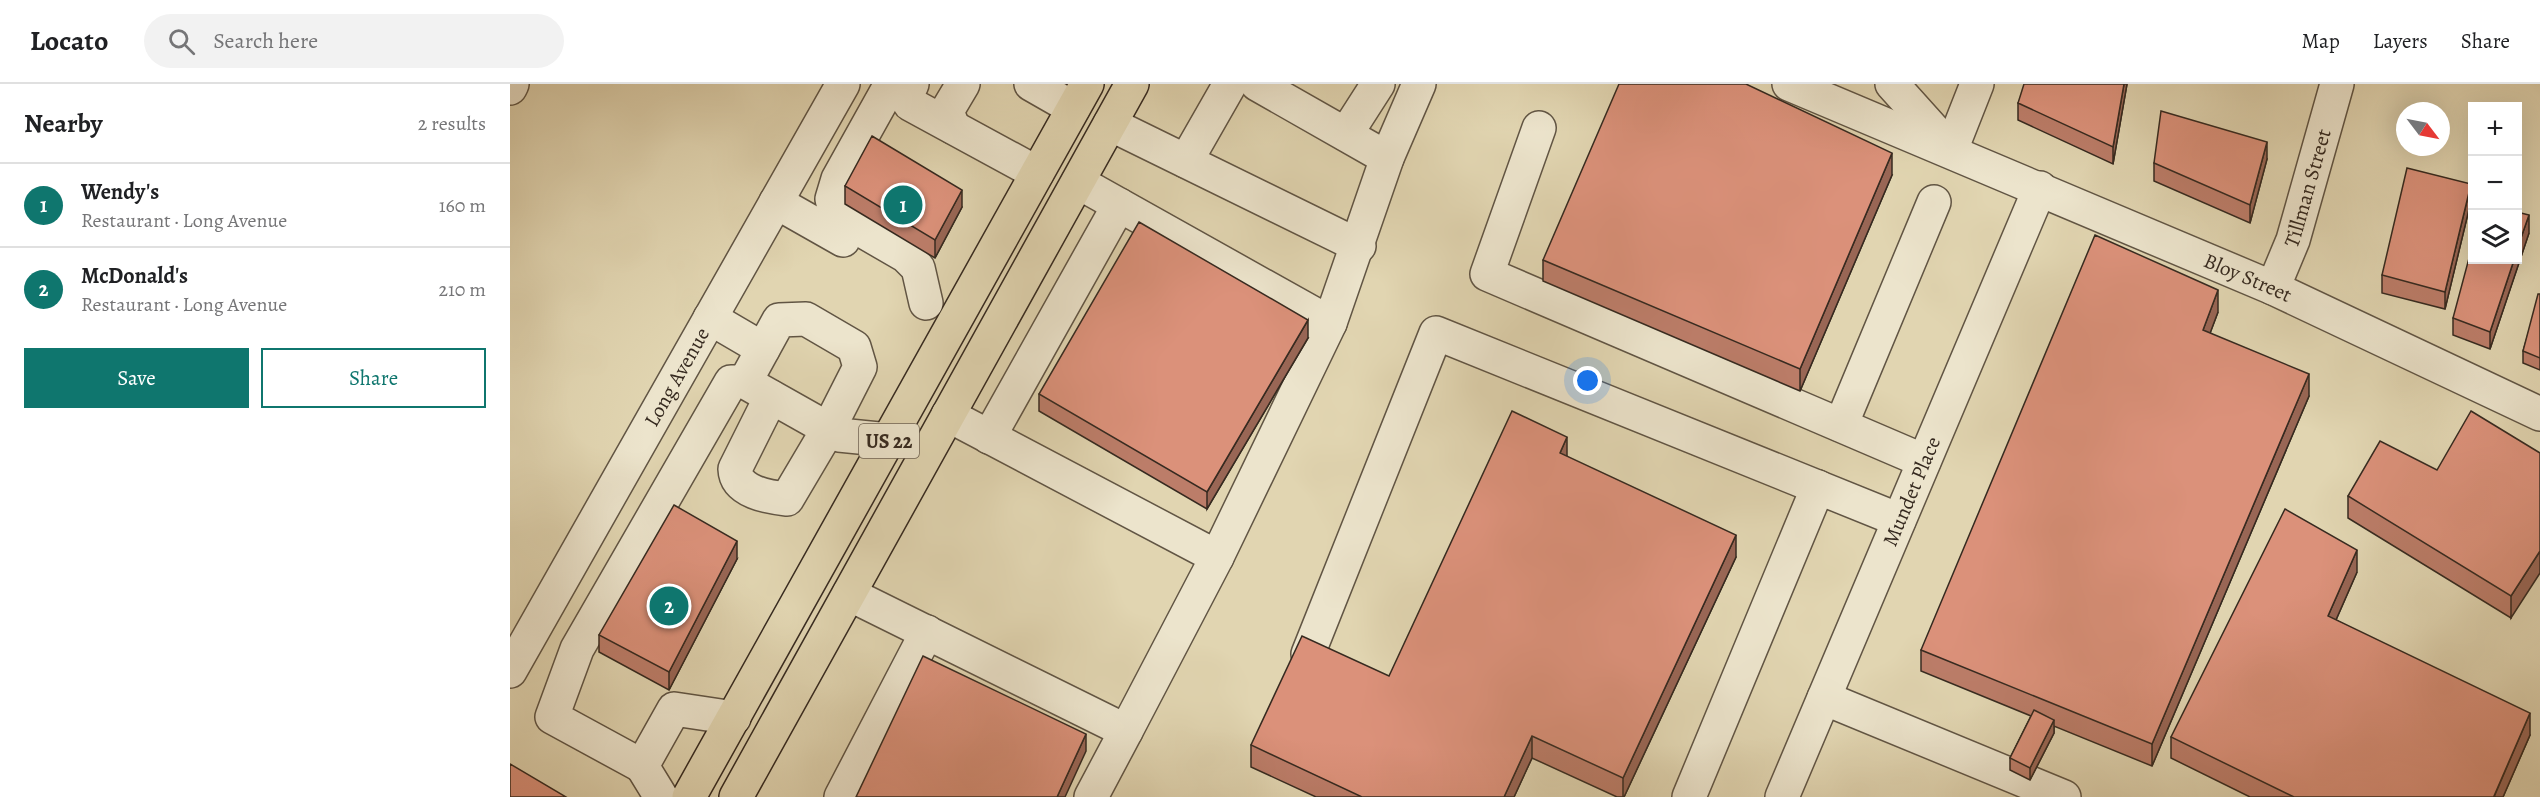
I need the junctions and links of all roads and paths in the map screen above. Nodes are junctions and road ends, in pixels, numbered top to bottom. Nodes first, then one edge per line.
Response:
1 (512, 84) edge
2 (843, 84) edge
3 (963, 84) edge
4 (1031, 84) edge
5 (1132, 84) edge
6 (1230, 84) edge
7 (1257, 84) edge
8 (1378, 84) edge
9 (1419, 84) edge
10 (1892, 84) edge
11 (1977, 84) edge
12 (2337, 84) edge
13 (1796, 85) edge
14 (510, 88) edge
15 (905, 91) edge
16 (1080, 96) edge
17 (1110, 124) junction
18 (953, 128) junction
19 (1539, 128) dead end
20 (1346, 135) junction
21 (1951, 150) junction
22 (1387, 158) junction
23 (1186, 161) junction
24 (1037, 173) junction
25 (1078, 182) junction
26 (2040, 188) junction
27 (776, 202) junction
28 (1934, 202) dead end
29 (1119, 205) junction
30 (840, 228) junction
31 (1359, 246) junction
32 (2273, 288) junction
33 (710, 318) junction
34 (1330, 323) junction
35 (952, 327) junction
36 (763, 349) junction
37 (758, 389) junction
38 (2540, 414) edge
39 (948, 415) junction
40 (1841, 425) junction
41 (829, 428) junction
42 (989, 437) junction
43 (889, 440) junction
44 (1924, 461) junction
45 (1818, 487) junction
46 (1899, 520) junction
47 (1217, 557) junction
48 (849, 594) junction
49 (927, 632) junction
50 (531, 634) junction
51 (577, 649) junction
52 (1308, 654) edge
53 (510, 671) edge
54 (1824, 698) junction
55 (734, 718) junction
56 (1126, 731) junction
57 (642, 766) junction
58 (661, 797) edge
59 (689, 797) edge
60 (736, 797) edge
61 (841, 797) edge
62 (1091, 797) edge
63 (1689, 797) edge
64 (1782, 797) edge
65 (2064, 797) edge

1 - 14 street
2 - 27 street, Long Avenue
3 - 18 street
4 - 16 street
5 - 17 highway, US 22
6 - 23 street
7 - 20 street
8 - 20 street
9 - 22 street
10 - 21 street, Bloy Street
11 - 21 street
12 - 32 street, Tillman Street
13 - 21 street, Bloy Street
15 - 18 street
15 - 30 street
16 - 24 highway, US 22
17 - 23 street
17 - 25 highway, US 22
18 - 24 street
19 - 40 street
20 - 22 street
21 - 26 street, Bloy Street
22 - 31 street
23 - 31 street
24 - 35 highway, US 22
25 - 29 street
25 - 39 highway, US 22
26 - 32 street, Bloy Street
26 - 44 street, Mundet Place
27 - 30 street
27 - 33 street, Long Avenue
28 - 40 street
29 - 34 street
29 - 42 street
30 - 35 street
31 - 34 street
32 - 38 street, Bloy Street
33 - 36 street
33 - 50 street, Long Avenue
34 - 47 street
35 - 43 highway, US 22
36 - 37 street
36 - 41 street
37 - 41 street
37 - 41 street
37 - 51 street
39 - 42 street
39 - 48 highway, US 22
40 - 44 street
41 - 43 street
42 - 47 street
43 - 55 highway, US 22
44 - 46 street, Mundet Place
45 - 46 street
45 - 52 street
45 - 63 street
46 - 54 street, Mundet Place
47 - 56 street
48 - 49 street
48 - 60 highway, US 22
49 - 56 street
49 - 61 street
50 - 51 street
50 - 53 street, Long Avenue
51 - 57 street
54 - 64 street, Mundet Place
54 - 65 street
55 - 57 street
55 - 59 highway, US 22
56 - 62 street
57 - 58 street

